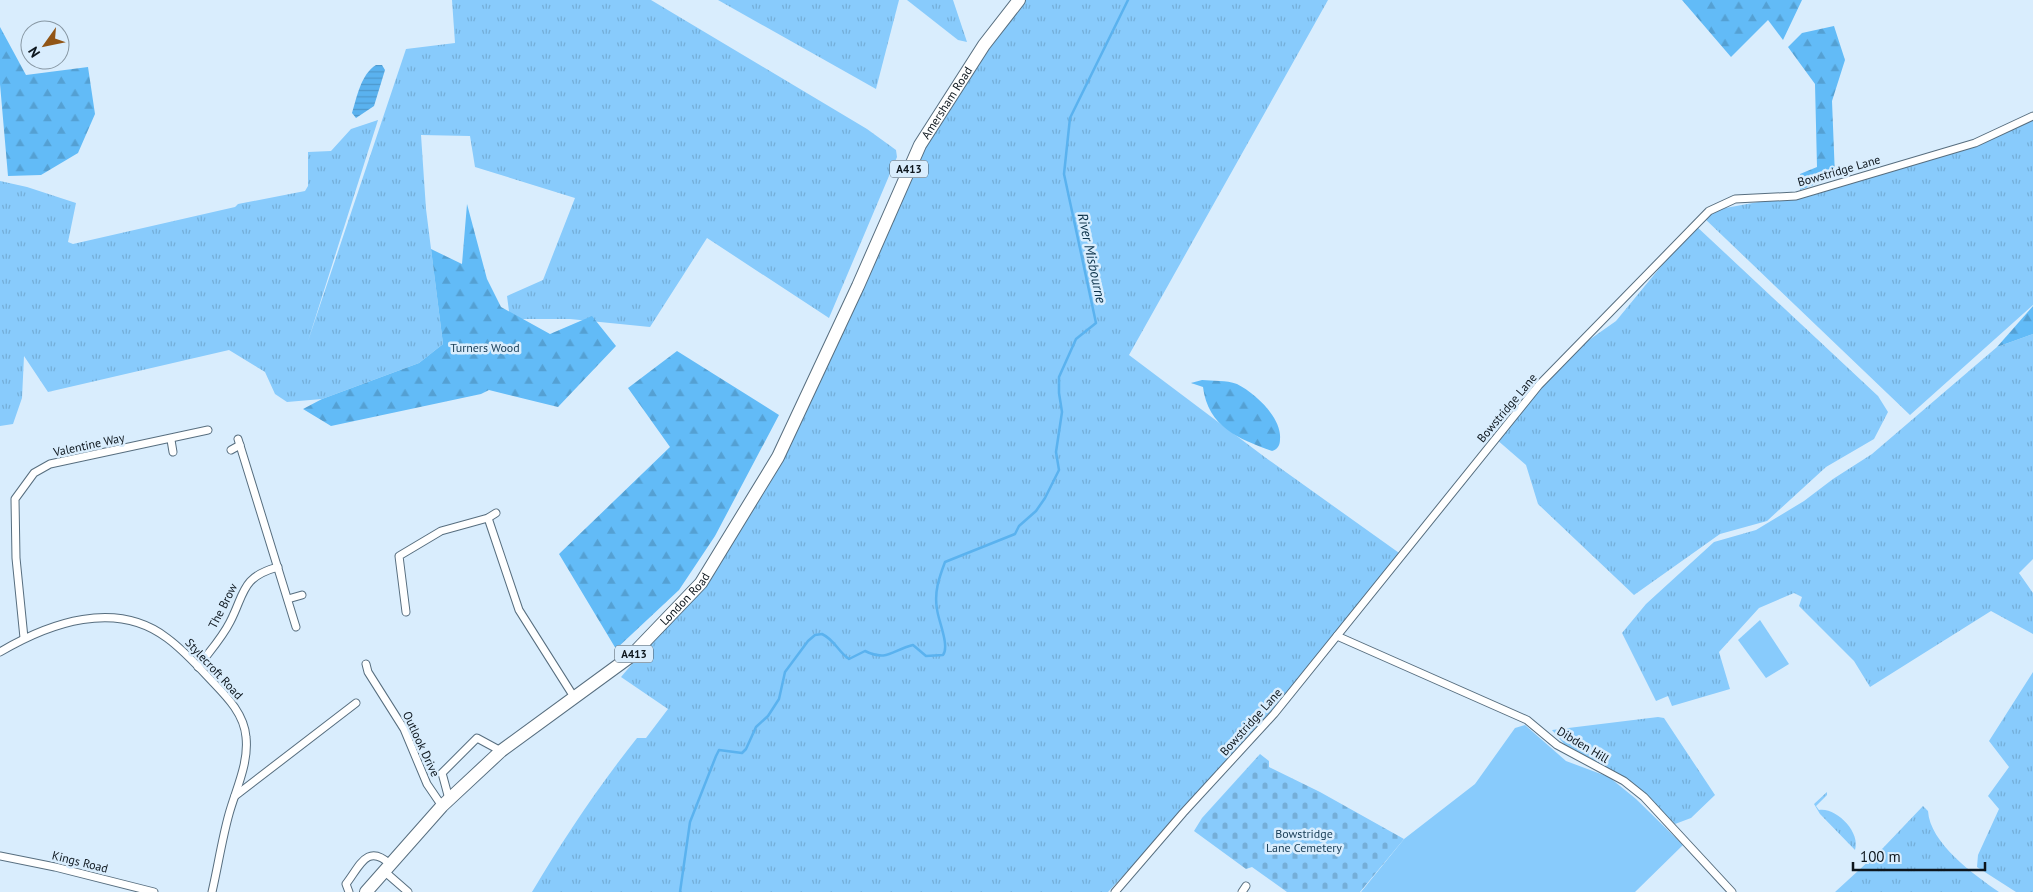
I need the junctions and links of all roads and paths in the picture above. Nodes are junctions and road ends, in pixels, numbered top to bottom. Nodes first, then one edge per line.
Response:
1 (1019, 0) edge
2 (2033, 116) edge
3 (827, 353) joint
4 (208, 430) dead end
5 (171, 440) junction
6 (231, 450) dead end
7 (173, 452) dead end
8 (496, 513) dead end
9 (488, 518) junction
10 (278, 567) junction
11 (302, 595) dead end
12 (288, 599) junction
13 (406, 612) dead end
14 (296, 627) dead end
15 (1338, 636) junction
16 (24, 638) junction
17 (0, 652) edge
18 (366, 664) dead end
19 (198, 667) junction
20 (574, 697) junction
21 (356, 703) dead end
22 (501, 751) junction
23 (234, 796) junction
24 (446, 802) junction
25 (0, 856) edge
26 (387, 868) junction
27 (154, 892) edge
28 (212, 892) edge
29 (349, 892) edge
30 (366, 892) edge
31 (408, 892) edge
32 (1116, 892) edge
33 (1732, 892) edge

1 - 3 highway, Amersham Road / A413
2 - 15 street, Bowstridge Lane
3 - 20 highway, London Road / A413
4 - 5 street, Valentine Way
5 - 7 street
5 - 16 street, Valentine Way
6 - 10 street
8 - 9 street
9 - 13 street
9 - 20 street
10 - 12 street
10 - 19 street, The Brow
11 - 12 street
12 - 14 street
15 - 32 street, Bowstridge Lane
15 - 33 street, Dibden Hill
16 - 17 street, Stylecroft Road
16 - 19 street, Stylecroft Road
18 - 24 street, Outlook Drive
19 - 23 street, Stylecroft Road
20 - 22 highway, London Road / A413
21 - 23 street
22 - 24 highway, London Road / A413
22 - 24 street
23 - 28 street, Stylecroft Road
24 - 26 highway, London Road / A413
25 - 27 street, Kings Road
26 - 29 street
26 - 30 highway, London Road / A413
26 - 31 street

